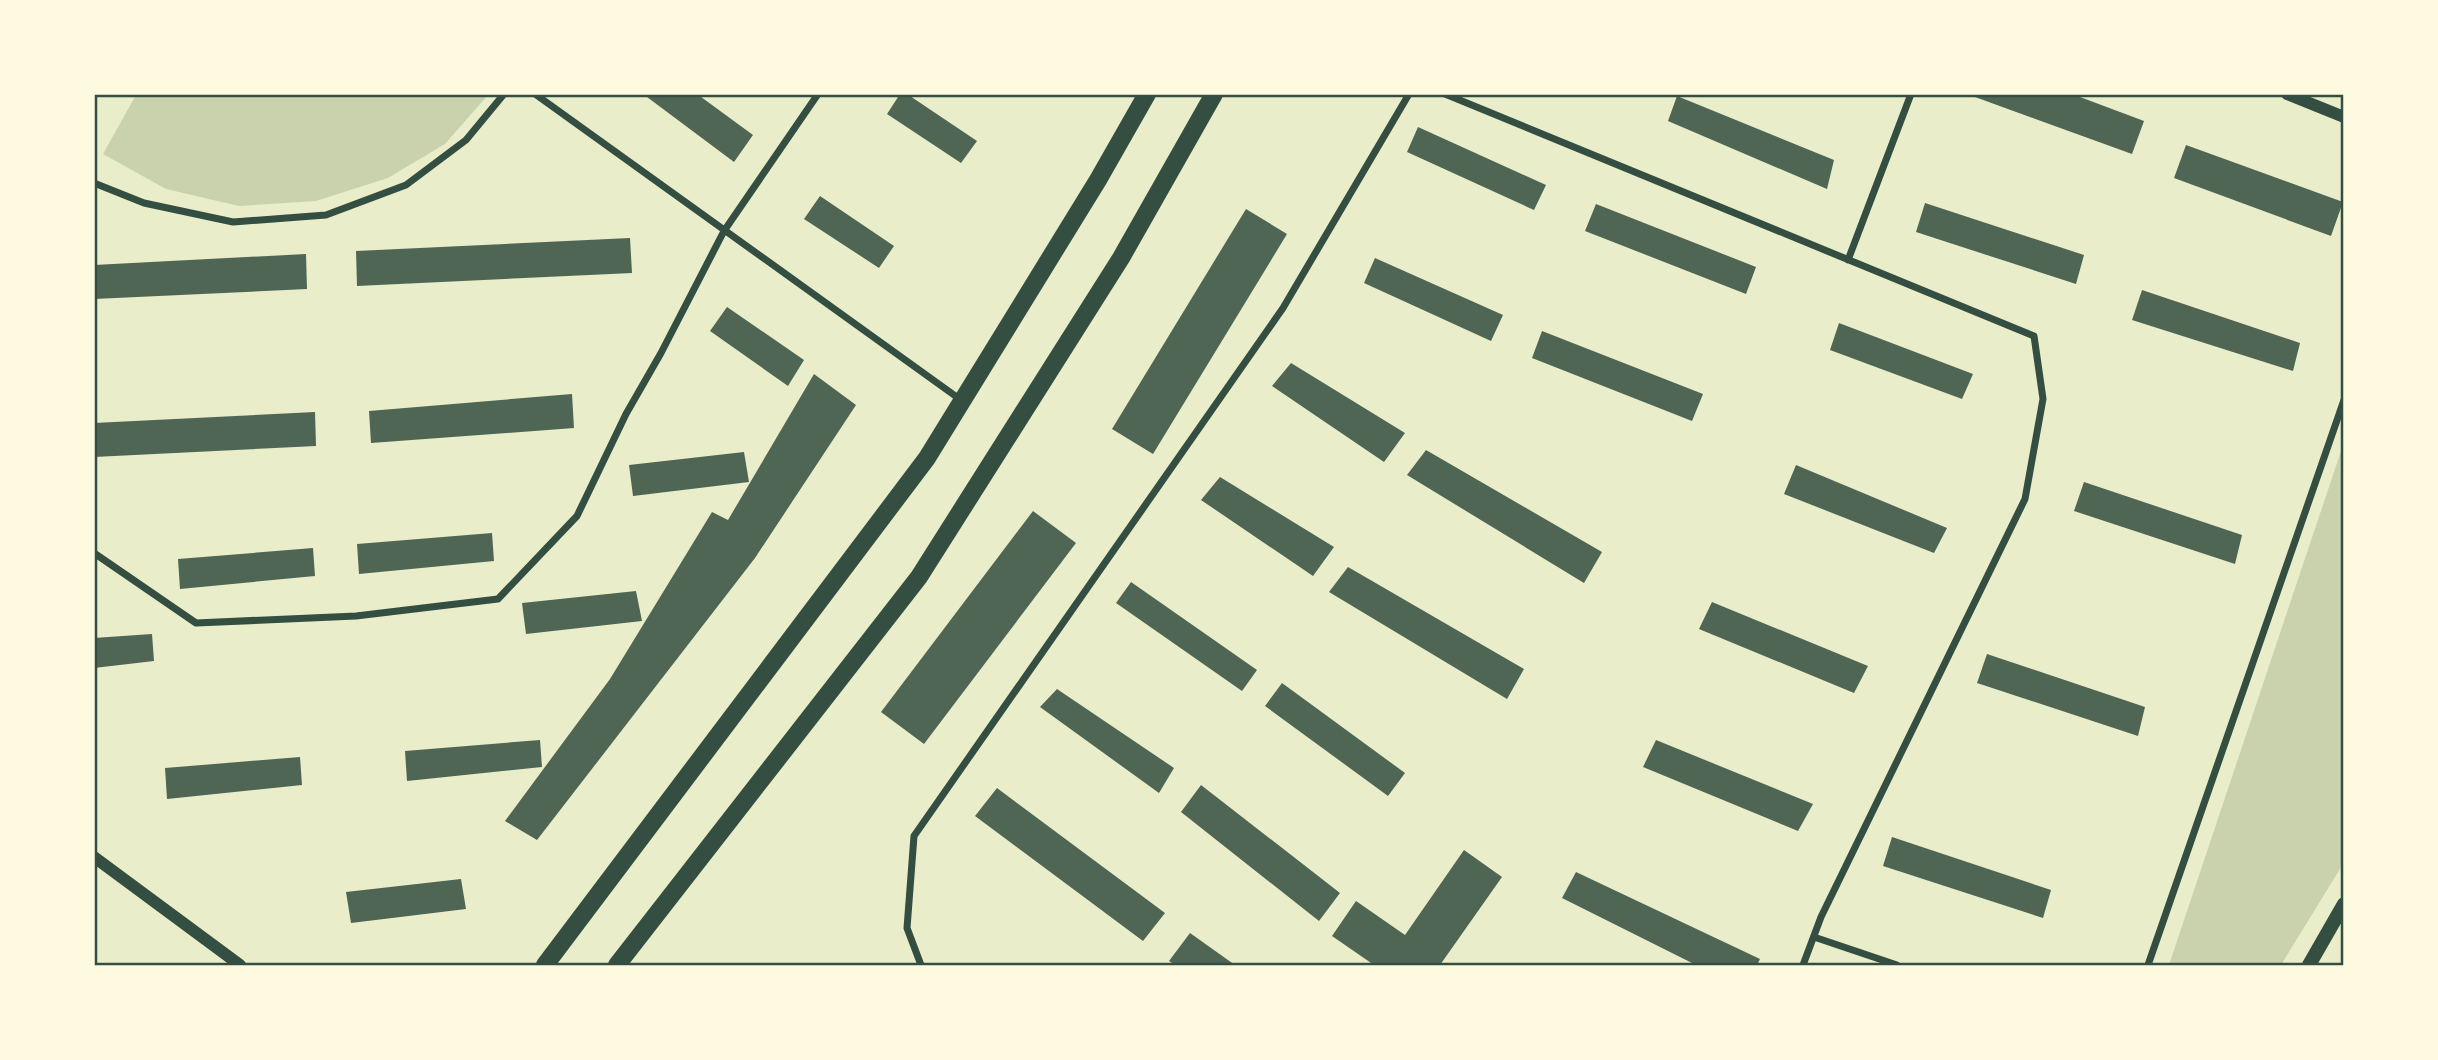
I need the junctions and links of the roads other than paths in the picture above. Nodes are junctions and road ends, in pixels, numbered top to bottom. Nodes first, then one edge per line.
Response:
1 (504, 94) edge
2 (535, 94) edge
3 (818, 94) edge
4 (1147, 94) edge
5 (1214, 94) edge
6 (1409, 94) edge
7 (1445, 94) edge
8 (1911, 94) edge
9 (2287, 94) edge
10 (2343, 117) edge
11 (94, 183) edge
12 (724, 231) junction
13 (1848, 260) junction
14 (963, 400) junction
15 (2343, 400) edge
16 (94, 552) edge
17 (94, 857) edge
18 (2343, 904) edge
19 (1814, 937) junction
20 (240, 965) edge
21 (545, 965) edge
22 (618, 965) edge
23 (922, 965) edge
24 (1803, 965) edge
25 (1897, 965) edge
26 (2148, 965) edge
27 (2309, 965) edge

1 - 11 street
2 - 12 street
3 - 12 street
4 - 14 main road
5 - 22 main road
6 - 23 street
7 - 13 street
8 - 13 street
9 - 10 street
12 - 14 street
12 - 16 street
13 - 19 street
14 - 21 main road
15 - 26 street
17 - 20 street
18 - 27 main road
19 - 24 street
19 - 25 street

